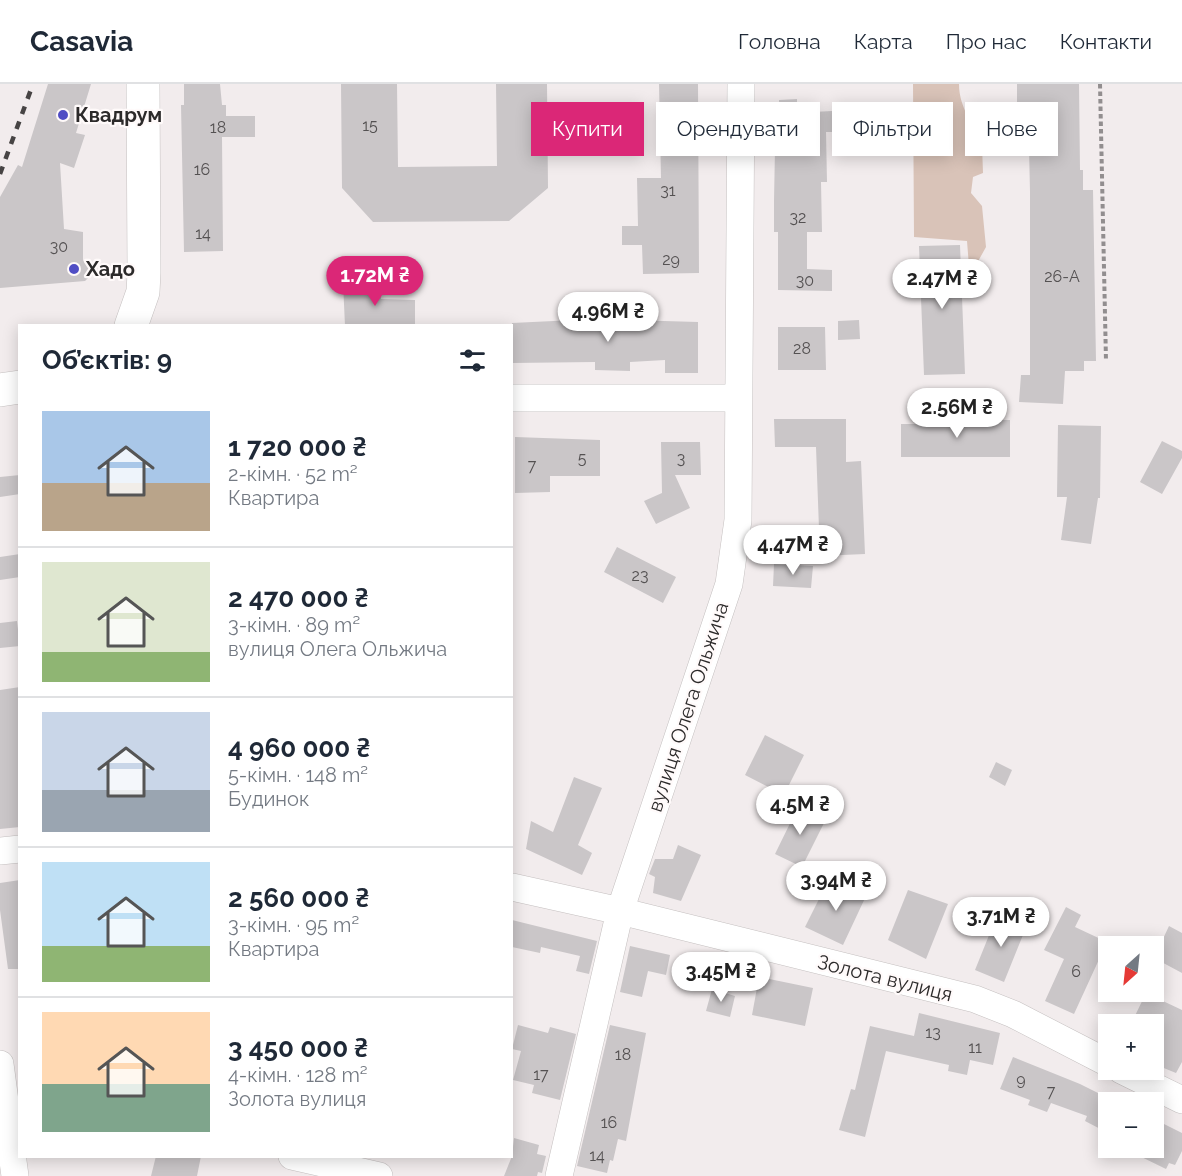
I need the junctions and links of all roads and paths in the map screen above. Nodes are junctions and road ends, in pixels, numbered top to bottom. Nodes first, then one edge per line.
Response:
1 (143, 84) edge
2 (741, 84) edge
3 (1100, 84) edge
4 (132, 324) edge
5 (1106, 361) dead end
6 (18, 387) edge
7 (0, 390) edge
8 (513, 398) edge
9 (737, 398) junction
10 (18, 849) edge
11 (0, 851) edge
12 (513, 887) edge
13 (620, 911) junction
14 (1098, 1058) edge
15 (0, 1064) edge
16 (1141, 1080) edge
17 (12, 1098) edge
18 (1182, 1100) edge
19 (301, 1158) edge
20 (15, 1176) edge
21 (379, 1176) edge
22 (559, 1176) edge

1 - 4 street
2 - 9 street, вулиця Олега Ольжича
3 - 5 path
6 - 7 street
8 - 9 street
9 - 13 street, вулиця Олега Ольжича
10 - 11 street
12 - 13 street, Золота вулиця
13 - 14 street, Золота вулиця
13 - 22 street, вулиця Олега Ольжича
15 - 17 street
16 - 18 street
17 - 20 street
19 - 21 street

